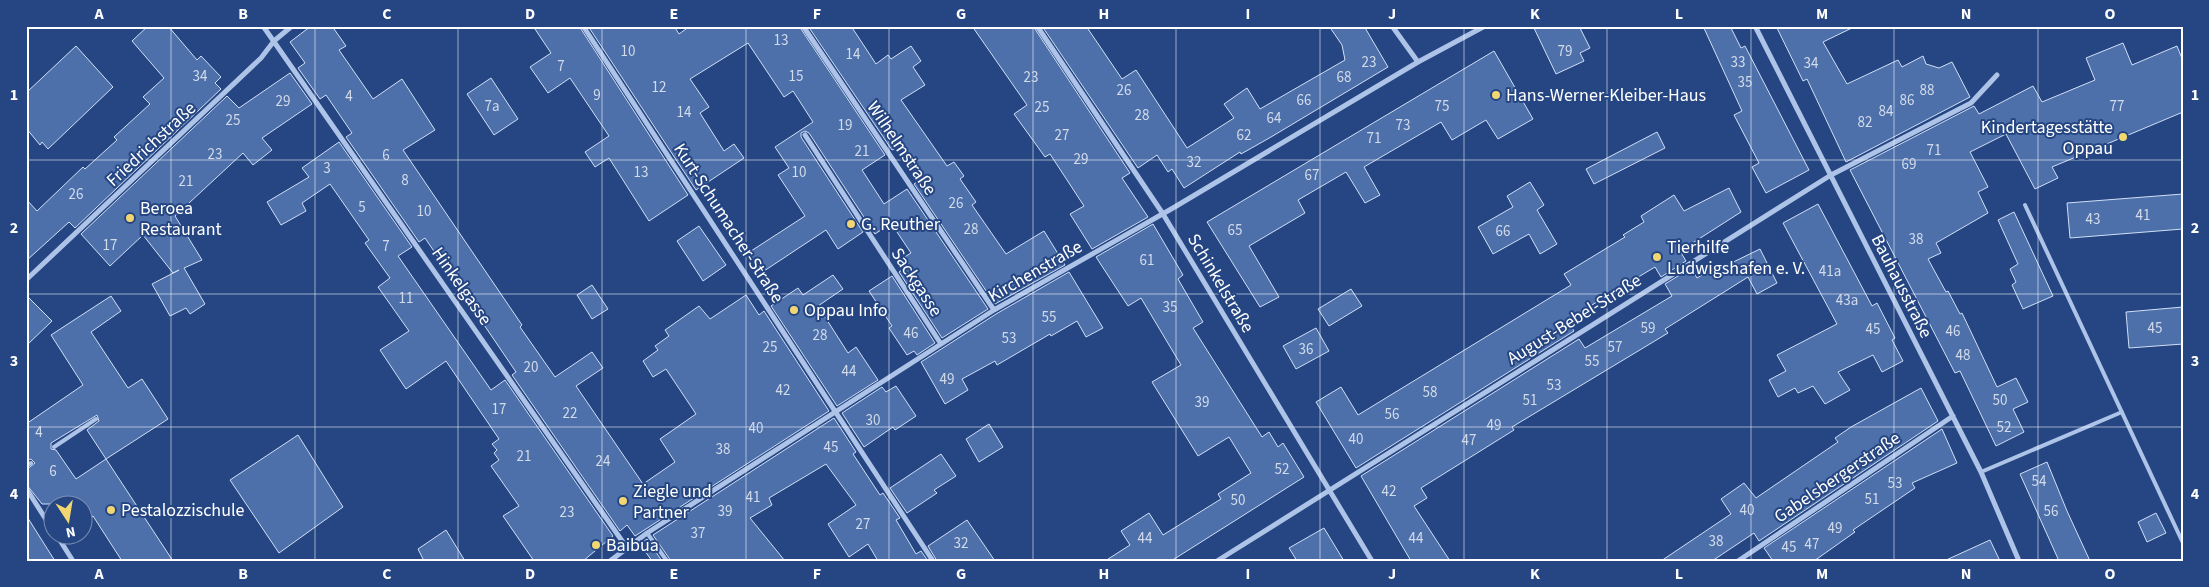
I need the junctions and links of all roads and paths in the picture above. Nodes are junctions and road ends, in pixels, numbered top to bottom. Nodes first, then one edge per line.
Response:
1 (263, 26) edge
2 (292, 26) edge
3 (583, 26) edge
4 (803, 26) edge
5 (1037, 26) edge
6 (1392, 26) edge
7 (1485, 26) edge
8 (1755, 26) edge
9 (274, 41) junction
10 (1418, 62) junction
11 (1998, 75) dead end
12 (805, 135) dead end
13 (1831, 175) junction
14 (2025, 205) dead end
15 (1163, 214) junction
16 (26, 280) edge
17 (994, 310) junction
18 (941, 344) junction
19 (837, 411) junction
20 (2122, 412) junction
21 (1952, 416) junction
22 (96, 419) dead end
23 (54, 447) dead end
24 (1981, 472) junction
25 (26, 488) edge
26 (1329, 489) junction
27 (42, 513) edge
28 (647, 533) junction
29 (2183, 543) edge
30 (62, 544) edge
31 (627, 548) junction
32 (73, 561) edge
33 (610, 561) edge
34 (667, 561) edge
35 (933, 561) edge
36 (1217, 561) edge
37 (1372, 561) edge
38 (1738, 561) edge
39 (2019, 561) edge

1 - 9 street, Hinkelgasse
2 - 9 street, Friedrichstraße
3 - 19 street, Kurt-Schumacher-Straße
4 - 17 street, Wilhelmstraße
5 - 15 street, Schinkelstraße
6 - 10 street
7 - 10 street, Kirchenstraße
8 - 13 street, Bauhausstraße
9 - 16 street, Friedrichstraße
9 - 31 street, Hinkelgasse
10 - 15 street, Kirchenstraße
11 - 13 street, August-Bebel-Straße
12 - 18 street, Sackgasse
13 - 21 street, Bauhausstraße
13 - 26 street, August-Bebel-Straße
14 - 20 lane
15 - 17 street, Kirchenstraße
15 - 26 street, Schinkelstraße
17 - 18 street, Kirchenstraße
18 - 19 street, Kirchenstraße
19 - 28 street, Kirchenstraße
19 - 35 street, Kurt-Schumacher-Straße
20 - 24 lane
20 - 29 lane
21 - 24 street, Bauhausstraße
21 - 38 street, Gabelsbergerstraße
22 - 23 lane
24 - 39 street, Bauhausstraße
25 - 27 street
26 - 36 street, August-Bebel-Straße
26 - 37 street, Schinkelstraße
28 - 31 street, Kirchenstraße
28 - 34 lane
30 - 32 street
31 - 33 street, Kirchenstraße

